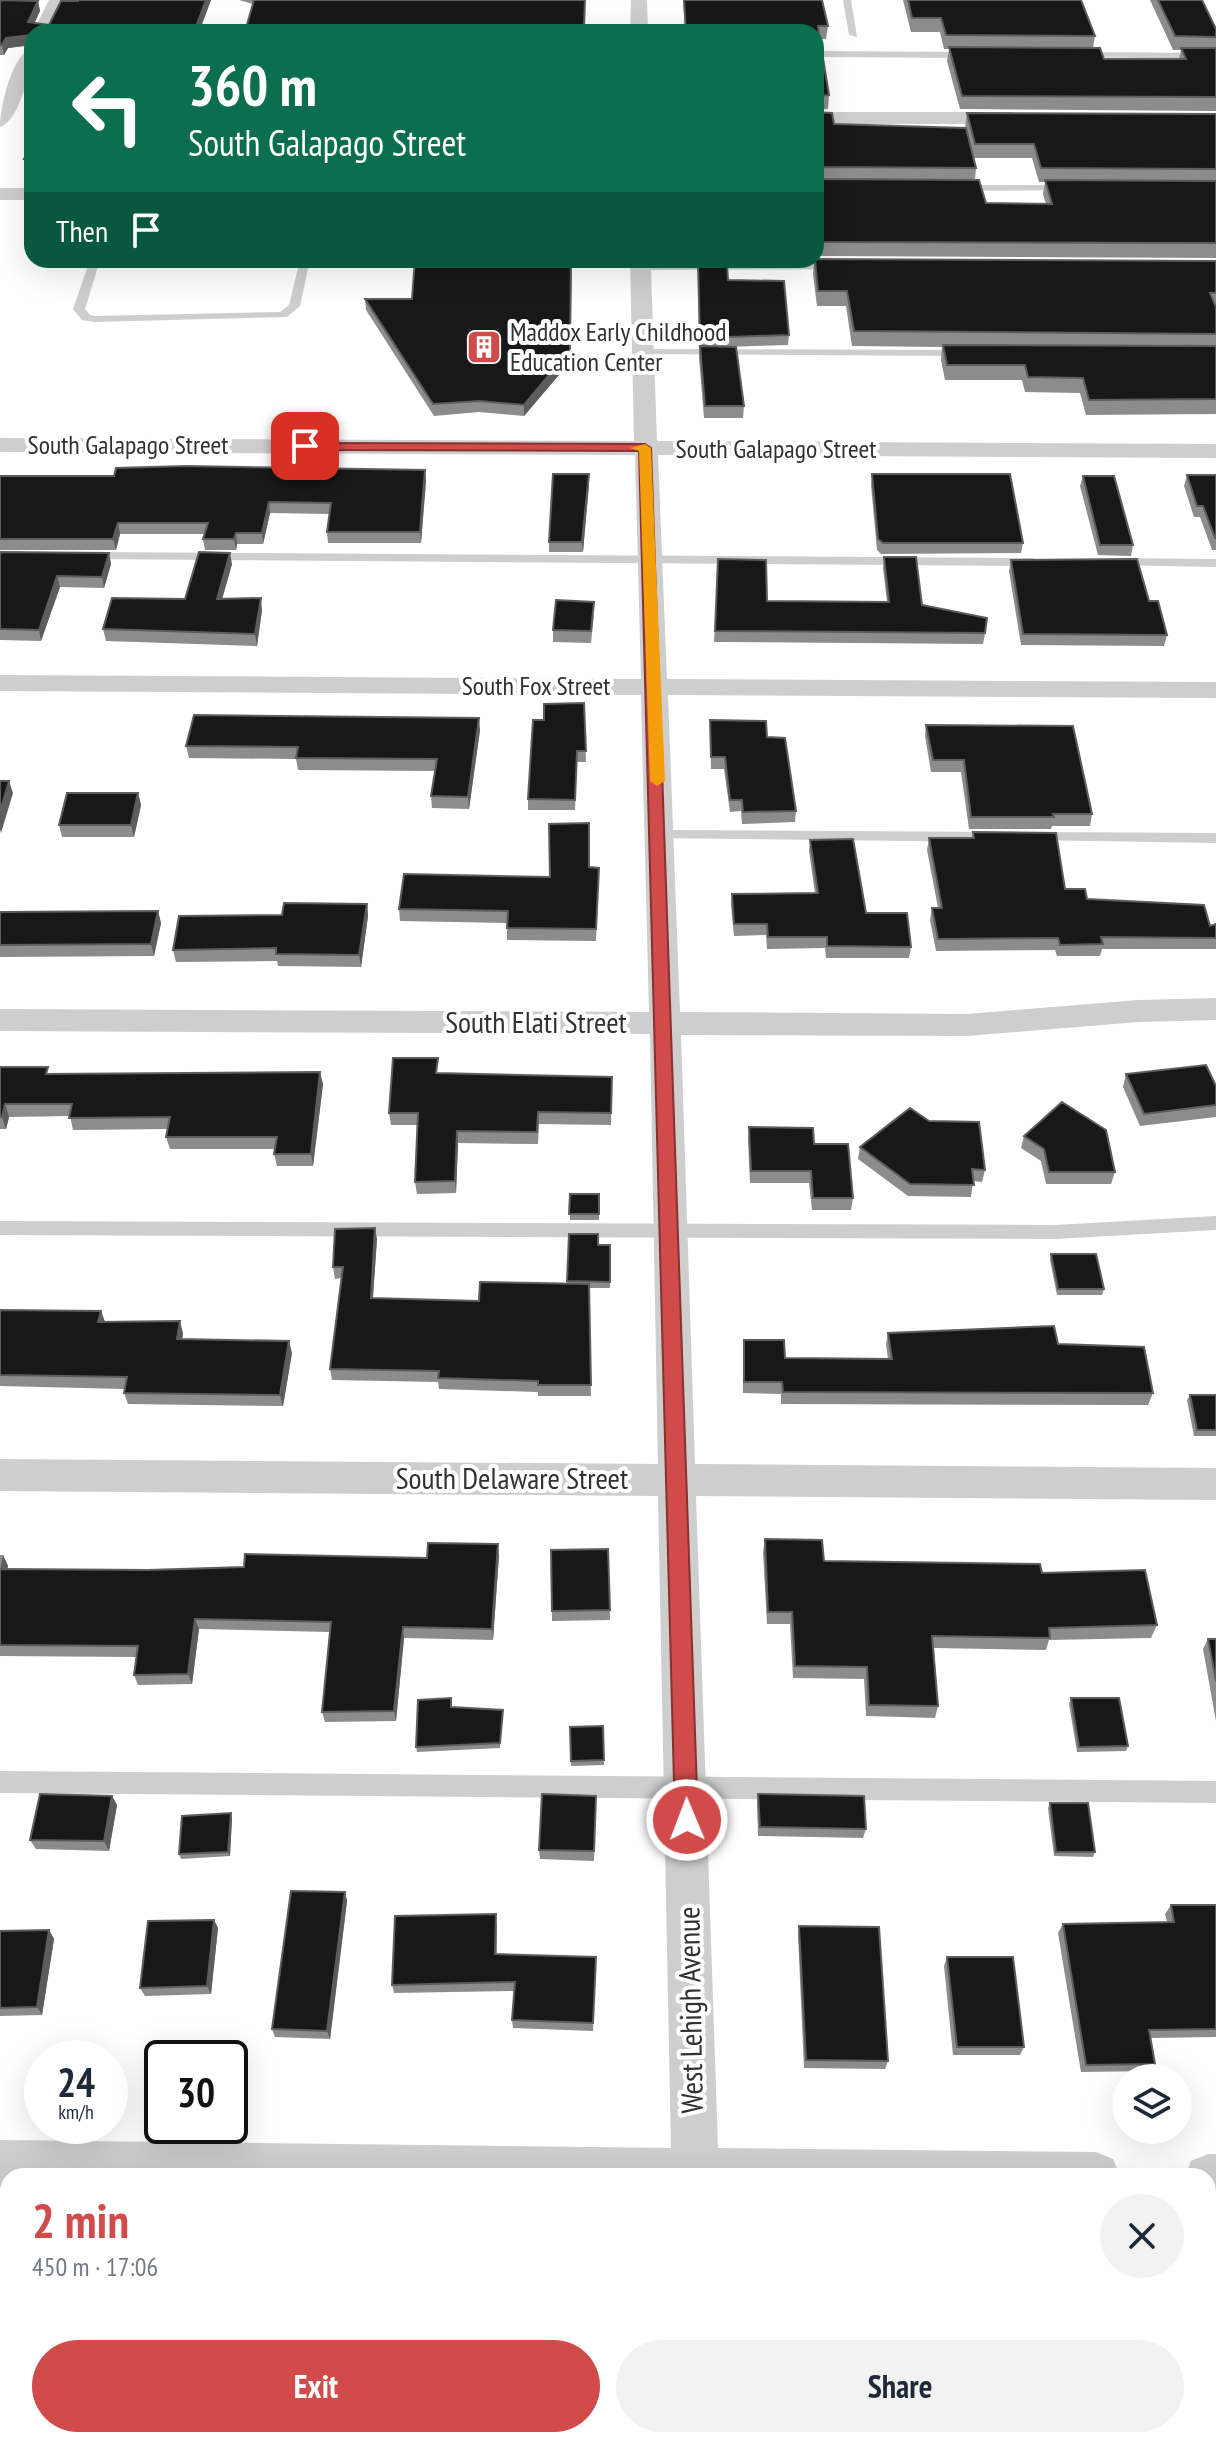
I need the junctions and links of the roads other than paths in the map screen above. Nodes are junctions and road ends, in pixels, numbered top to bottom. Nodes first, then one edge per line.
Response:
1 (57, 0) edge
2 (639, 0) edge
3 (847, 0) edge
4 (46, 24) edge
5 (639, 24) edge
6 (854, 35) dead end
7 (824, 54) edge
8 (985, 55) edge
9 (1062, 55) edge
10 (1216, 56) edge
11 (24, 72) edge
12 (5, 116) edge
13 (824, 118) edge
14 (1031, 118) edge
15 (939, 188) edge
16 (1078, 188) edge
17 (0, 194) edge
18 (24, 194) edge
19 (824, 264) edge
20 (886, 265) edge
21 (92, 268) edge
22 (303, 268) edge
23 (640, 268) edge
24 (643, 352) junction
25 (977, 353) edge
26 (0, 445) edge
27 (645, 448) junction
28 (1216, 451) edge
29 (79, 556) edge
30 (649, 559) junction
31 (1043, 562) edge
32 (1106, 562) edge
33 (1216, 563) edge
34 (0, 683) edge
35 (654, 687) junction
36 (1216, 690) edge
37 (659, 835) junction
38 (1216, 838) edge
39 (1216, 1009) edge
40 (0, 1020) edge
41 (665, 1024) junction
42 (1216, 1223) edge
43 (0, 1228) edge
44 (671, 1232) junction
45 (0, 1475) edge
46 (678, 1481) junction
47 (1216, 1484) edge
48 (0, 1782) edge
49 (686, 1788) junction
50 (1216, 1792) edge
51 (0, 2164) edge
52 (309, 2168) edge
53 (695, 2168) edge

1 - 4 street
2 - 5 street
3 - 6 lane
7 - 8 lane
9 - 10 lane
11 - 12 street
13 - 14 street
15 - 16 lane
17 - 18 street
19 - 20 street
21 - 22 lane
23 - 24 street, West Lehigh Avenue
24 - 25 lane
24 - 27 street, West Lehigh Avenue
26 - 27 street, South Galapago Street
27 - 28 street, South Galapago Street
27 - 30 street, West Lehigh Avenue
29 - 30 lane
30 - 31 lane
30 - 35 street, West Lehigh Avenue
32 - 33 lane
34 - 35 street, South Fox Street
35 - 36 street, South Fox Street
35 - 37 street, West Lehigh Avenue
37 - 38 lane
37 - 41 street, West Lehigh Avenue
39 - 41 street, South Elati Street
40 - 41 street, South Elati Street
41 - 44 street, West Lehigh Avenue
42 - 44 lane
43 - 44 lane
44 - 46 street, West Lehigh Avenue
45 - 46 street, South Delaware Street
46 - 47 street, South Delaware Street
46 - 49 street, West Lehigh Avenue
48 - 49 lane
49 - 50 lane
49 - 53 street, West Lehigh Avenue
51 - 52 street

